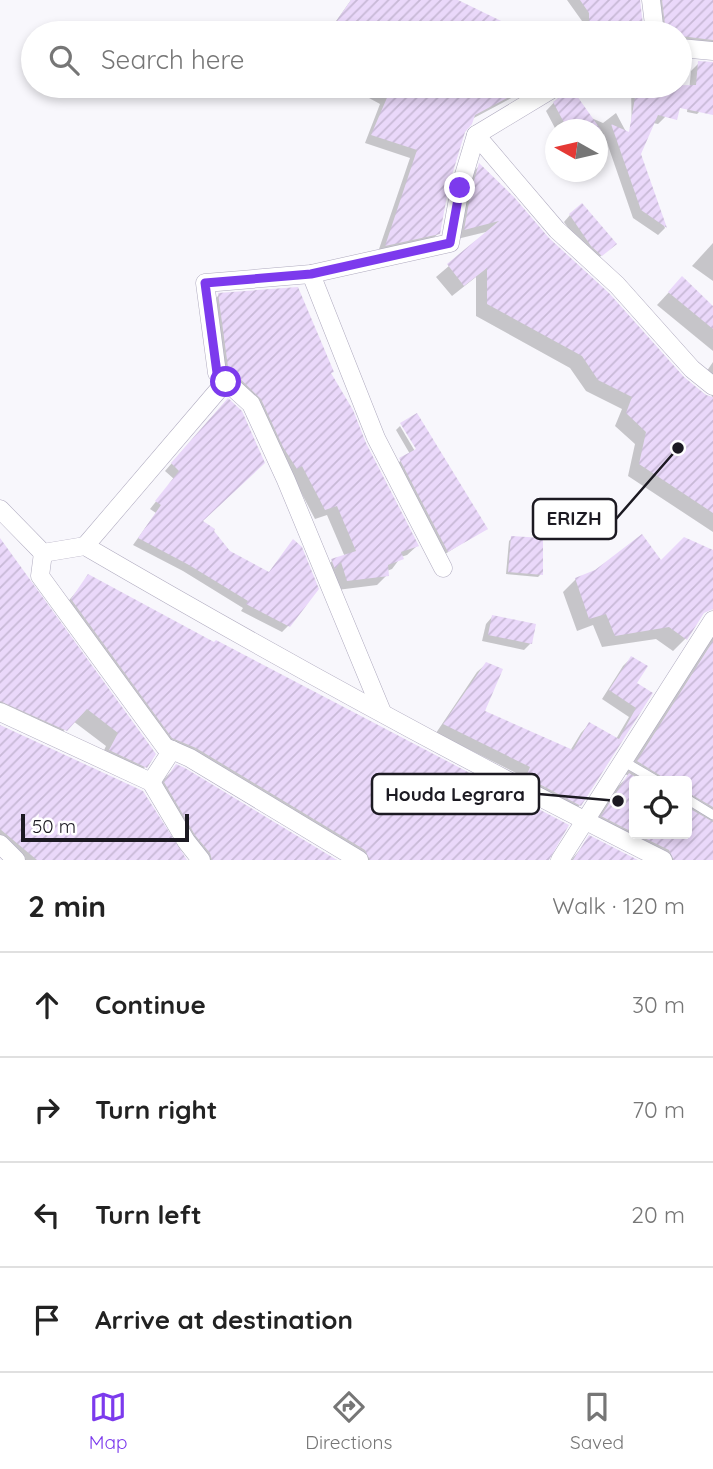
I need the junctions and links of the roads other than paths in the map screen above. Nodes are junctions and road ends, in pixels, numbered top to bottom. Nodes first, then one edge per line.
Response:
1 (651, 0) edge
2 (654, 21) edge
3 (692, 49) edge
4 (713, 51) edge
5 (537, 98) edge
6 (476, 135) junction
7 (311, 274) junction
8 (226, 382) junction
9 (713, 386) edge
10 (0, 509) edge
11 (85, 546) junction
12 (43, 553) junction
13 (443, 568) dead end
14 (713, 620) edge
15 (0, 712) edge
16 (382, 712) junction
17 (172, 750) junction
18 (623, 761) junction
19 (648, 776) edge
20 (151, 782) junction
21 (692, 802) edge
22 (713, 815) edge
23 (585, 821) junction
24 (0, 844) edge
25 (16, 860) edge
26 (201, 860) edge
27 (359, 860) edge
28 (560, 860) edge
29 (663, 860) edge

1 - 2 street
3 - 4 street
5 - 6 street
6 - 7 street
6 - 9 street
7 - 8 street
7 - 13 street
8 - 11 street
8 - 16 street
10 - 12 street
11 - 12 street
11 - 16 street
12 - 17 street
14 - 18 street
15 - 20 street
16 - 23 street
17 - 20 street
17 - 27 street
18 - 19 lane
18 - 23 street
20 - 26 street
21 - 22 lane
23 - 28 street
23 - 29 street
24 - 25 street

